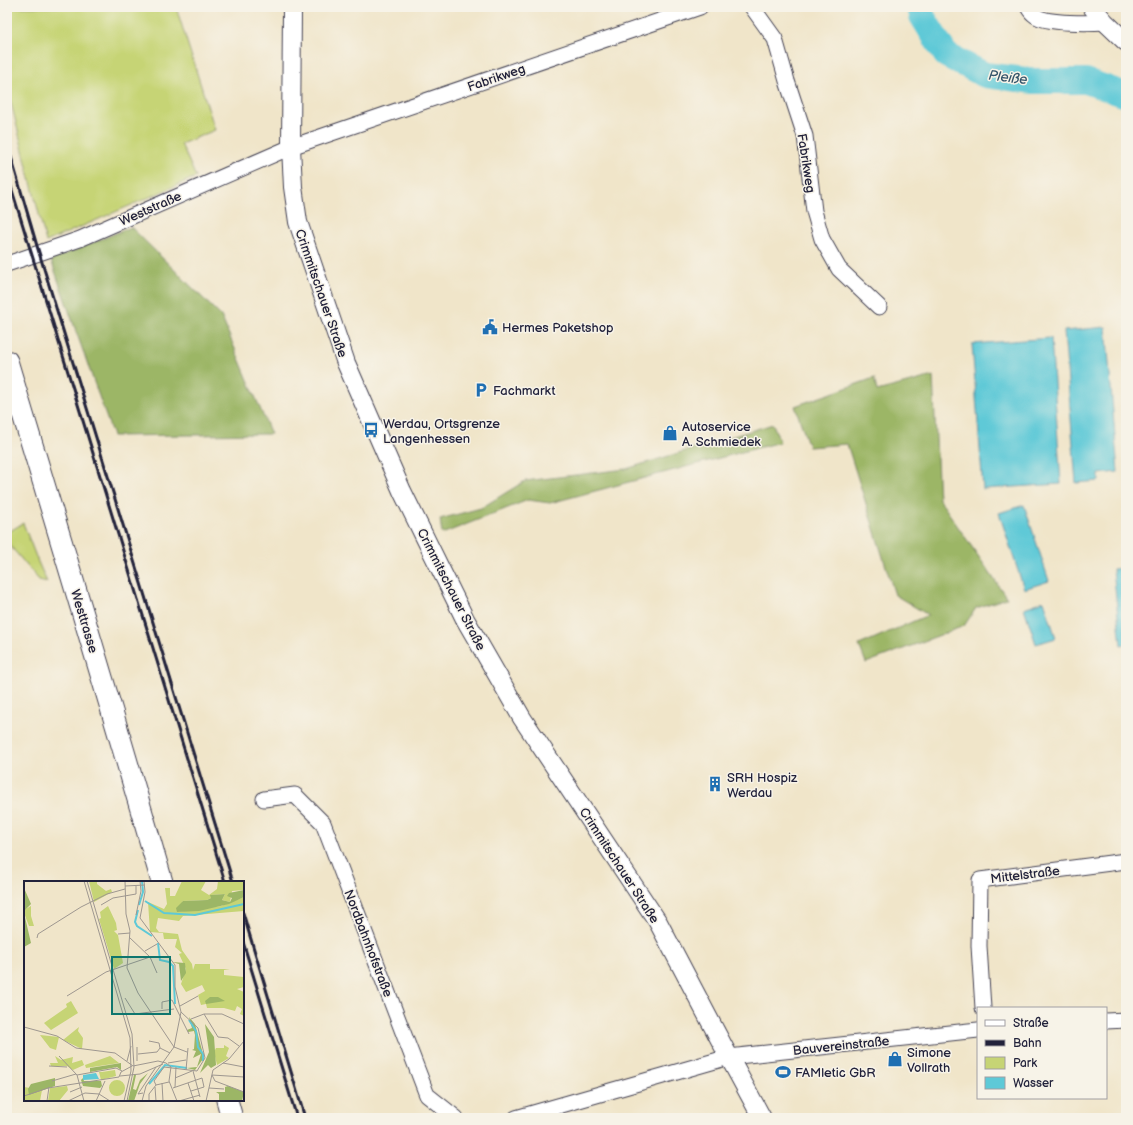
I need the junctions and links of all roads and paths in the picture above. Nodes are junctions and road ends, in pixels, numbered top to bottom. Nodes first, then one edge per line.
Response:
1 (292, 7) edge
2 (700, 7) edge
3 (752, 7) edge
4 (1028, 7) edge
5 (1092, 7) edge
6 (1105, 22) junction
7 (1126, 42) edge
8 (291, 147) junction
9 (7, 264) edge
10 (879, 307) dead end
11 (7, 361) edge
12 (264, 799) dead end
13 (1126, 861) edge
14 (162, 881) edge
15 (982, 1007) edge
16 (1126, 1020) edge
17 (1107, 1022) edge
18 (977, 1030) edge
19 (729, 1057) junction
20 (226, 1101) edge
21 (232, 1118) edge
22 (456, 1118) edge
23 (516, 1118) edge
24 (762, 1118) edge

1 - 8 street, Crimmitschauer Straße
2 - 8 street, Fabrikweg
3 - 10 street, Fabrikweg
4 - 6 street
5 - 6 street
6 - 7 street
8 - 9 street, Weststraße
8 - 19 street, Crimmitschauer Straße
11 - 14 main road, Westtrasse
12 - 22 street, Nordbahnhofstraße
13 - 15 street, Mittelstraße
16 - 17 street
18 - 19 street, Bauvereinstraße
19 - 23 street
19 - 24 street, Crimmitschauer Straße
20 - 21 main road

